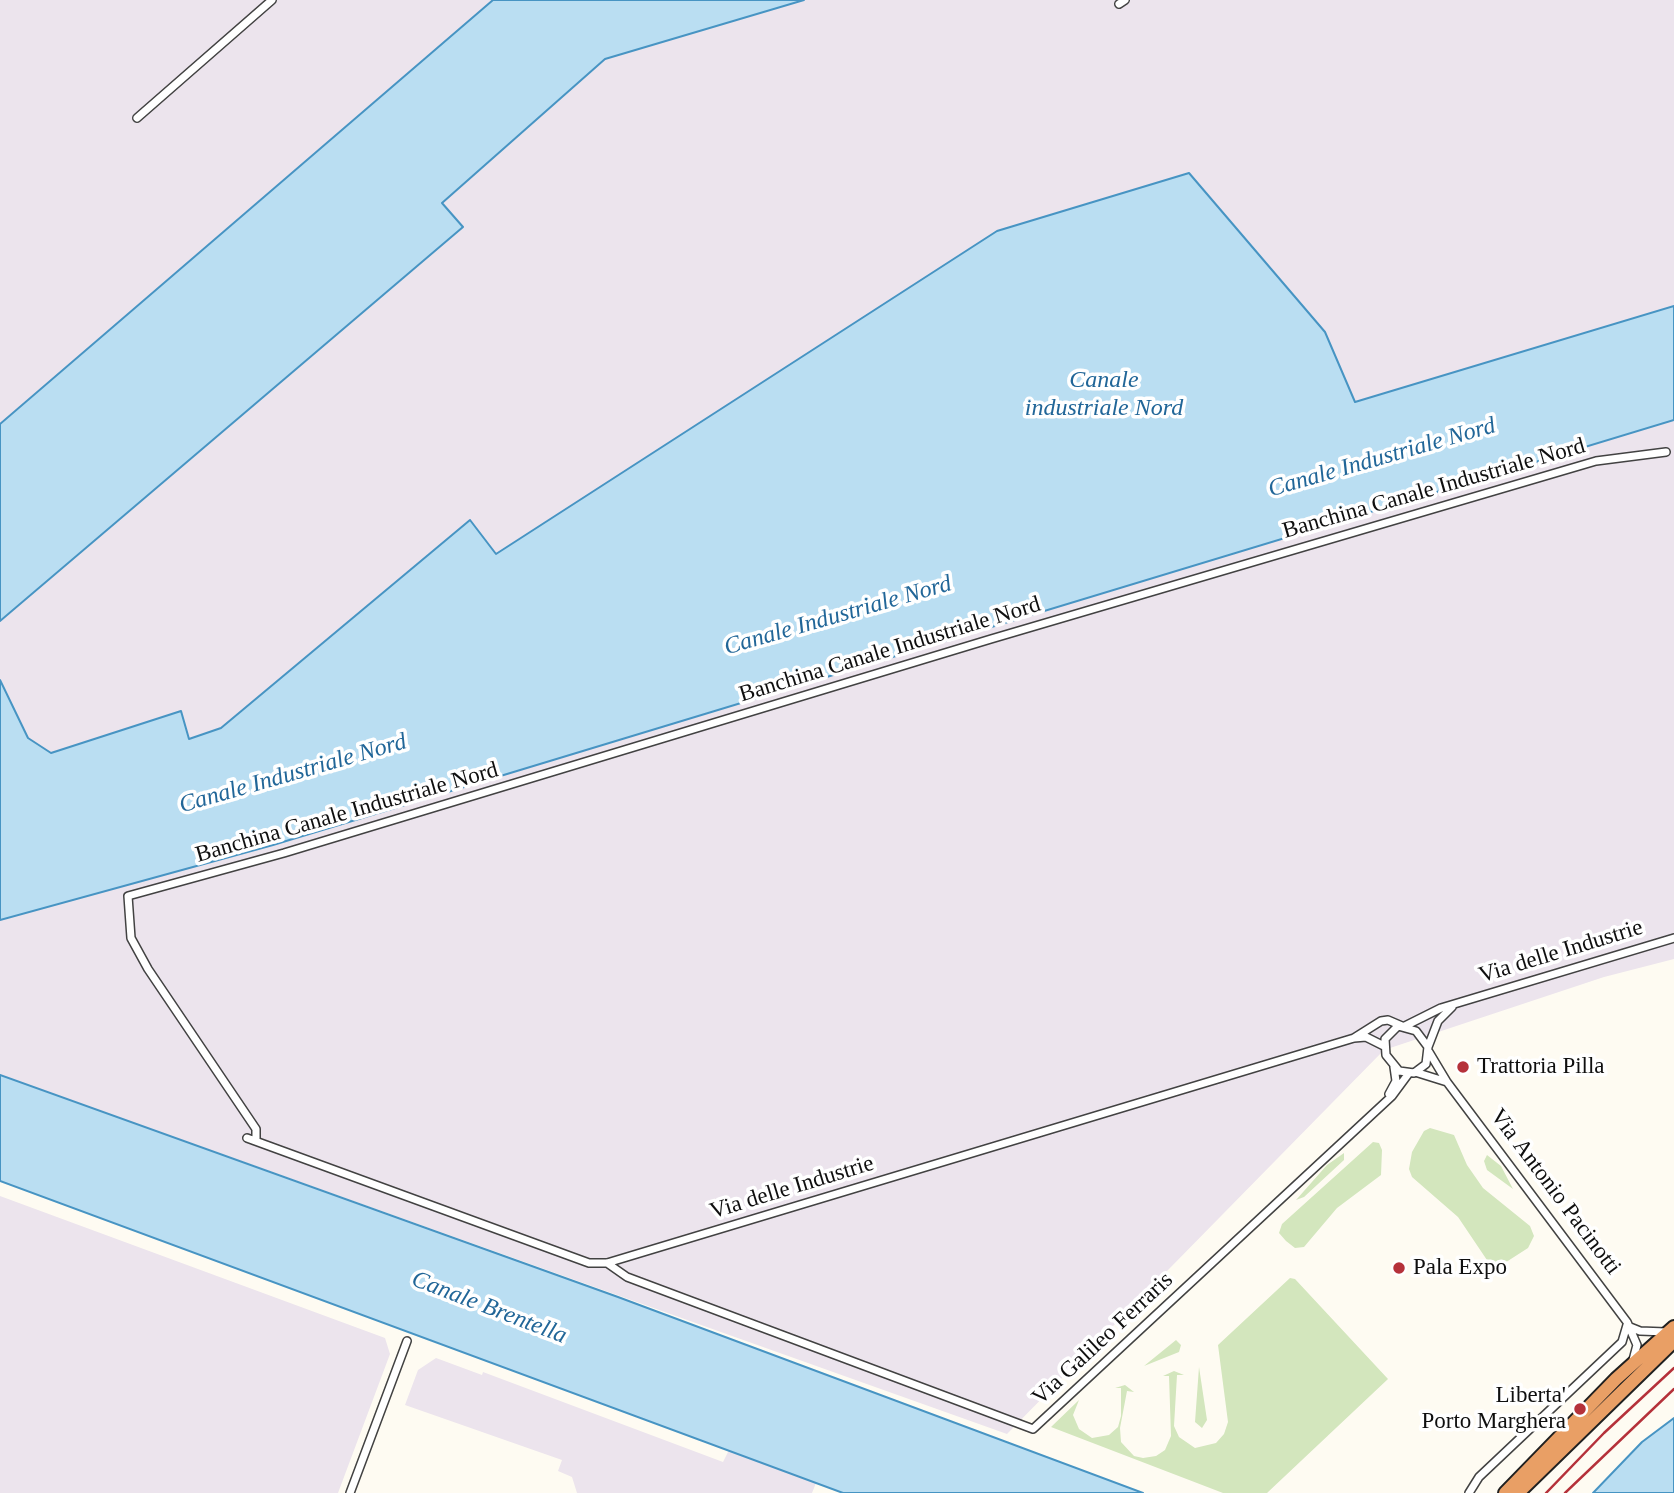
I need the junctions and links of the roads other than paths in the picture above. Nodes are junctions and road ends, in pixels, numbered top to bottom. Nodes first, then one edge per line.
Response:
1 (272, 0) edge
2 (137, 118) dead end
3 (1666, 452) dead end
4 (1674, 938) edge
5 (1459, 1003) junction
6 (1404, 1026) junction
7 (1354, 1038) junction
8 (1384, 1046) junction
9 (1429, 1049) junction
10 (1394, 1067) junction
11 (1412, 1072) junction
12 (1447, 1082) junction
13 (1380, 1105) junction
14 (252, 1139) joint
15 (607, 1263) junction
16 (1628, 1324) junction
17 (1672, 1333) edge
18 (407, 1340) dead end
19 (1632, 1364) junction
20 (350, 1493) edge
21 (1469, 1493) edge
22 (1505, 1493) edge
23 (1518, 1493) edge

1 - 2 street
3 - 14 street, Banchina Canale Industriale Nord
4 - 5 street, Via delle Industrie
5 - 6 street, Via delle Industrie
5 - 9 street, Via delle Industrie
6 - 7 street, Via delle Industrie
6 - 8 street
6 - 9 street
7 - 8 street
7 - 15 street, Via delle Industrie
8 - 10 street
9 - 11 street
9 - 12 street, Via Antonio Pacinotti
10 - 11 street
10 - 13 street, Via Galileo Ferraris
11 - 12 street
11 - 13 street, Via Galileo Ferraris
12 - 16 street, Via Antonio Pacinotti
13 - 15 street, Via Galileo Ferraris
14 - 15 street, Via delle Industrie
16 - 17 street
16 - 19 street, Via Antonio Pacinotti
16 - 21 street
17 - 19 highway
17 - 23 highway
18 - 20 street
19 - 22 highway

